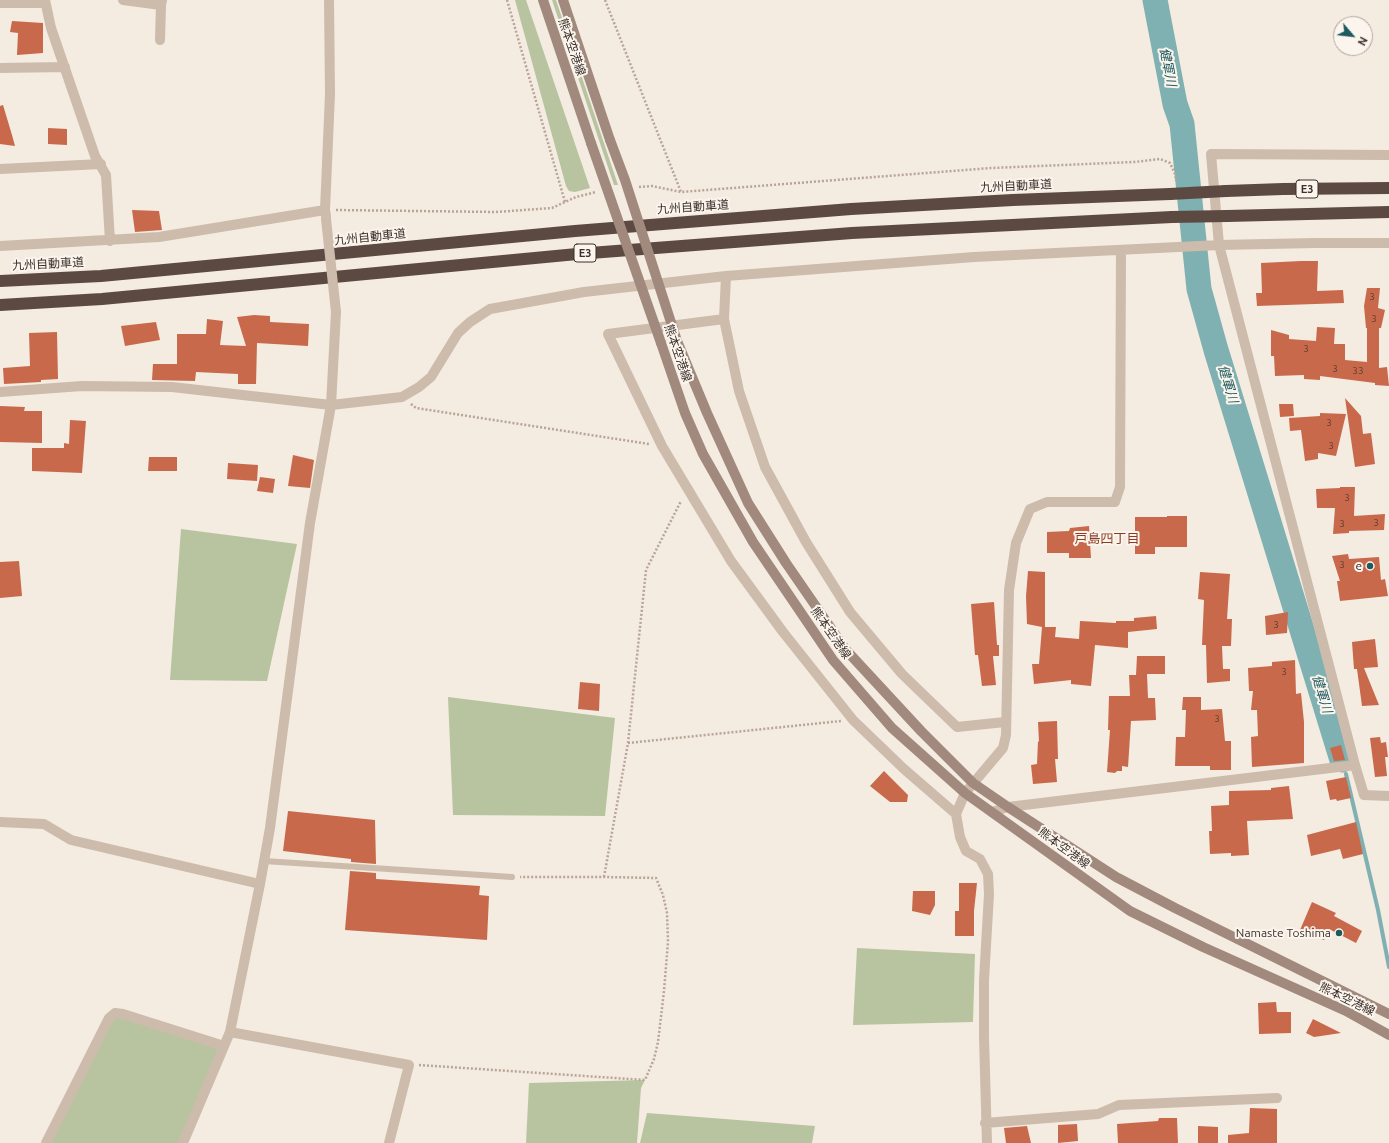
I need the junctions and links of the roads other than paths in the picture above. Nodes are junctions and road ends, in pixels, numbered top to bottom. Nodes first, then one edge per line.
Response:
1 (123, 0) edge
2 (329, 0) edge
3 (543, 0) edge
4 (563, 0) edge
5 (45, 1) edge
6 (162, 2) edge
7 (0, 4) edge
8 (160, 40) dead end
9 (64, 67) junction
10 (0, 68) edge
11 (1389, 155) edge
12 (101, 164) junction
13 (0, 169) edge
14 (1389, 188) edge
15 (1389, 212) edge
16 (326, 215) junction
17 (110, 241) junction
18 (1389, 243) edge
19 (1219, 245) junction
20 (0, 246) edge
21 (1121, 250) junction
22 (726, 276) junction
23 (0, 281) edge
24 (0, 305) edge
25 (724, 319) junction
26 (0, 392) edge
27 (332, 405) junction
28 (1005, 722) junction
29 (1355, 764) junction
30 (974, 783) junction
31 (965, 793) junction
32 (1389, 796) edge
33 (1008, 807) junction
34 (992, 812) junction
35 (956, 814) junction
36 (0, 822) edge
37 (264, 861) junction
38 (512, 877) road end
39 (260, 884) junction
40 (1389, 1014) edge
41 (230, 1032) junction
42 (1389, 1035) edge
43 (224, 1046) junction
44 (1277, 1098) dead end
45 (985, 1123) junction
46 (46, 1143) edge
47 (183, 1143) edge
48 (389, 1143) edge
49 (986, 1143) edge

1 - 6 street
2 - 16 street
3 - 31 main road, 熊本空港線, bridge
4 - 30 main road, 熊本空港線, bridge
5 - 7 street
5 - 9 street
6 - 8 street
9 - 10 street
9 - 12 street
11 - 19 street
12 - 13 street
12 - 17 street
14 - 23 highway, 九州自動車道 / E3, bridge
15 - 24 highway, E3, bridge
16 - 17 street
16 - 27 street, bridge
17 - 20 street
18 - 19 street
19 - 21 street
19 - 29 street
21 - 22 street
21 - 28 street
22 - 25 street
22 - 27 street
25 - 28 street
25 - 35 street
26 - 27 street
27 - 37 street
28 - 30 street
29 - 32 street
29 - 33 street
30 - 31 street
30 - 33 main road, 熊本空港線
31 - 34 main road, 熊本空港線
31 - 35 street
33 - 34 street
33 - 40 main road, 熊本空港線
34 - 42 main road, 熊本空港線
35 - 45 street
36 - 39 street
37 - 38 lane
37 - 39 street
39 - 41 street
41 - 43 street
41 - 48 street
43 - 46 street
43 - 47 street
44 - 45 street
45 - 49 street

